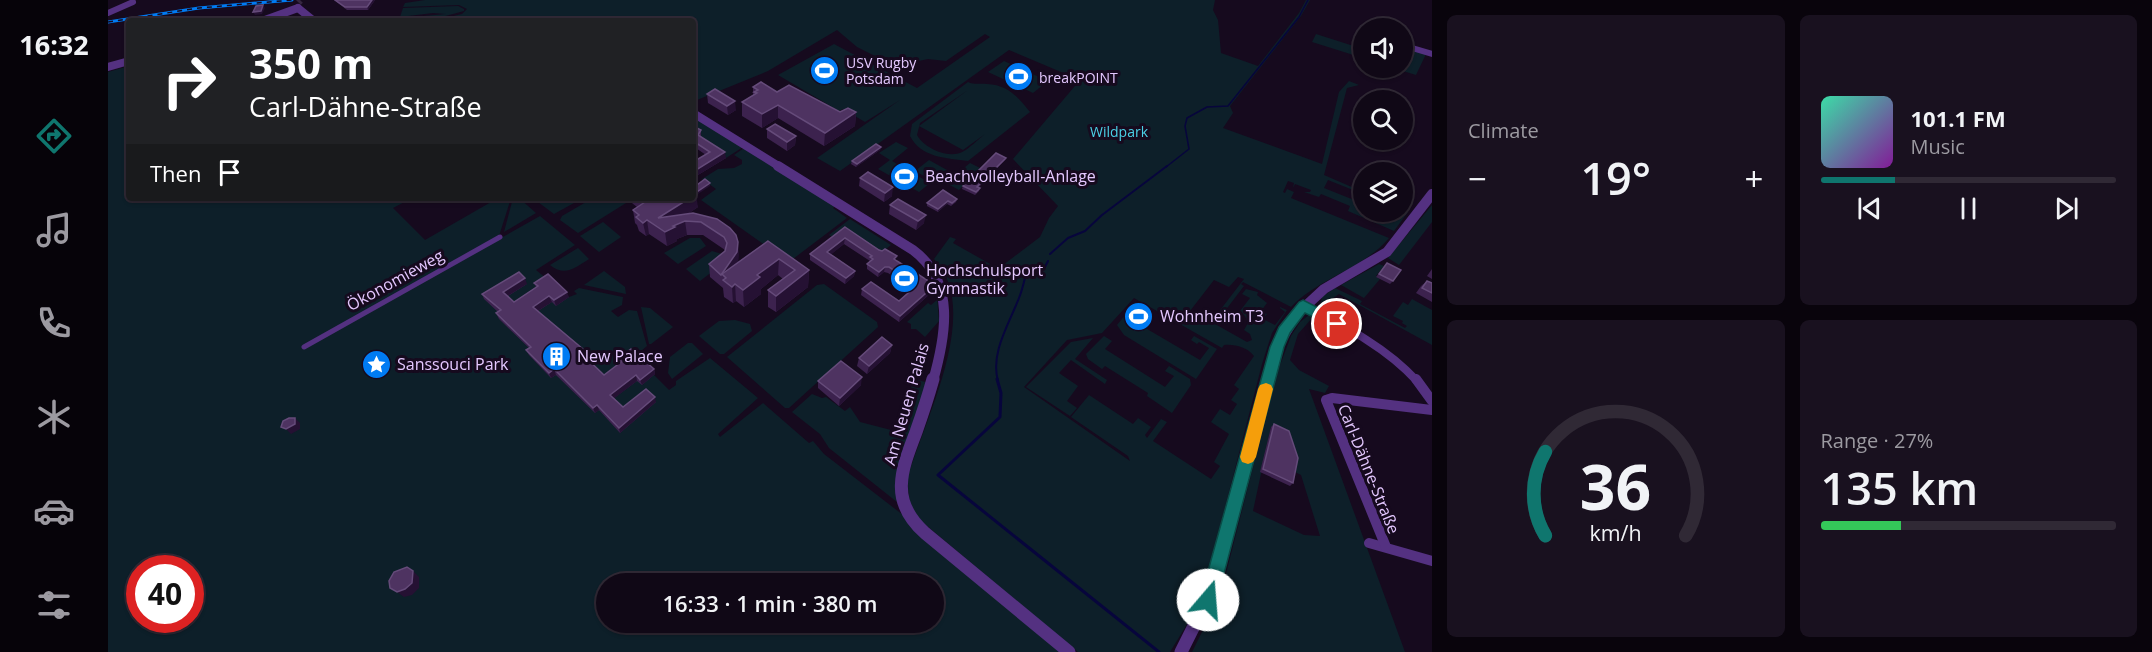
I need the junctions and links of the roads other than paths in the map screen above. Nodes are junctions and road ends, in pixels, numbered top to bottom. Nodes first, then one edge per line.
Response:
1 (133, 2) dead end
2 (108, 13) edge
3 (269, 18) edge
4 (311, 18) edge
5 (1413, 48) edge
6 (1432, 54) edge
7 (126, 62) edge
8 (108, 68) edge
9 (696, 115) edge
10 (1432, 194) edge
11 (500, 237) dead end
12 (1303, 305) junction
13 (304, 347) dead end
14 (1432, 401) edge
15 (1432, 410) edge
16 (1369, 543) dead end
17 (1386, 548) junction
18 (1432, 561) edge
19 (1069, 652) edge
20 (1181, 652) edge

1 - 2 street
3 - 4 street
5 - 6 street
7 - 8 street
9 - 19 street, Am Neuen Palais
10 - 12 street
11 - 13 street, Ökonomieweg
12 - 14 street
12 - 20 street
15 - 17 street, Carl-Dähne-Straße
16 - 17 street
17 - 18 street

